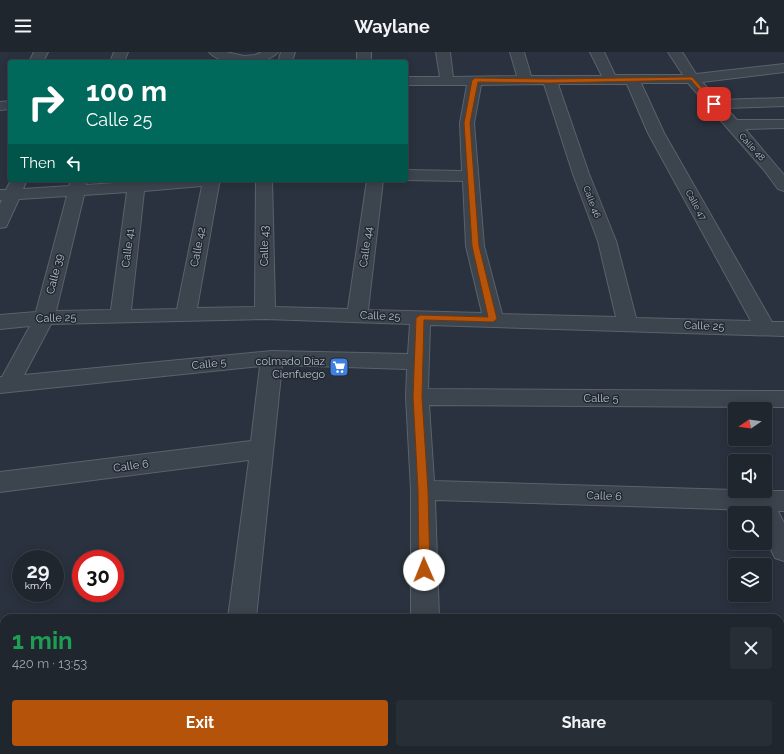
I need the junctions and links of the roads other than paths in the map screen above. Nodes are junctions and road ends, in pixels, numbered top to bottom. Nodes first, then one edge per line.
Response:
1 (216, 52) edge
2 (271, 52) edge
3 (443, 52) edge
4 (517, 52) edge
5 (597, 52) edge
6 (675, 52) edge
7 (761, 58) dead end
8 (784, 68) edge
9 (769, 69) junction
10 (610, 79) junction
11 (632, 79) junction
12 (692, 79) junction
13 (447, 80) junction
14 (475, 80) junction
15 (525, 80) junction
16 (408, 81) edge
17 (550, 81) junction
18 (784, 102) edge
19 (714, 104) junction
20 (784, 124) edge
21 (732, 125) junction
22 (777, 167) edge
23 (408, 176) edge
24 (471, 176) junction
25 (174, 182) edge
26 (211, 182) edge
27 (264, 182) edge
28 (375, 182) edge
29 (136, 184) edge
30 (77, 185) edge
31 (784, 186) edge
32 (10, 190) edge
33 (0, 223) edge
34 (265, 313) junction
35 (186, 314) junction
36 (357, 315) junction
37 (120, 316) junction
38 (44, 318) junction
39 (420, 318) junction
40 (493, 319) junction
41 (0, 322) edge
42 (628, 324) junction
43 (775, 328) edge
44 (272, 358) junction
45 (418, 362) junction
46 (4, 384) edge
47 (417, 397) junction
48 (784, 399) edge
49 (262, 449) junction
50 (0, 482) edge
51 (423, 490) junction
52 (773, 501) edge
53 (784, 550) edge
54 (242, 614) edge
55 (425, 614) edge

1 - 2 street
3 - 13 street
4 - 15 street
5 - 10 street
6 - 12 street, Calle 48
7 - 9 street
8 - 9 street
9 - 12 street
10 - 11 street
10 - 17 street
11 - 12 street
11 - 43 street, Calle 47
12 - 19 street, Calle 48
13 - 14 street
13 - 16 street
14 - 15 street
14 - 24 street
15 - 17 street
17 - 42 street, Calle 46
18 - 19 street
19 - 21 street, Calle 48
20 - 21 street
21 - 22 street, Calle 48
22 - 31 street, Calle 48
23 - 24 street
24 - 40 street
25 - 29 street
26 - 35 street, Calle 42
27 - 34 street, Calle 43
28 - 36 street, Calle 44
29 - 30 street
29 - 37 street, Calle 41
30 - 32 street
30 - 38 street, Calle 39
32 - 33 street
34 - 35 street, Calle 25
34 - 36 street, Calle 25
35 - 37 street, Calle 25
36 - 39 street, Calle 25
37 - 38 street, Calle 25
38 - 41 street, Calle 25
38 - 46 street, Calle 39
39 - 40 street, Calle 25
39 - 45 street
40 - 42 street, Calle 25
42 - 43 street, Calle 25
44 - 45 street, Calle 5
44 - 46 street, Calle 5
44 - 49 street
45 - 47 street
47 - 48 street, Calle 5
47 - 51 street
49 - 50 street, Calle 6
49 - 54 street
51 - 52 street, Calle 6
51 - 55 street
52 - 53 street

